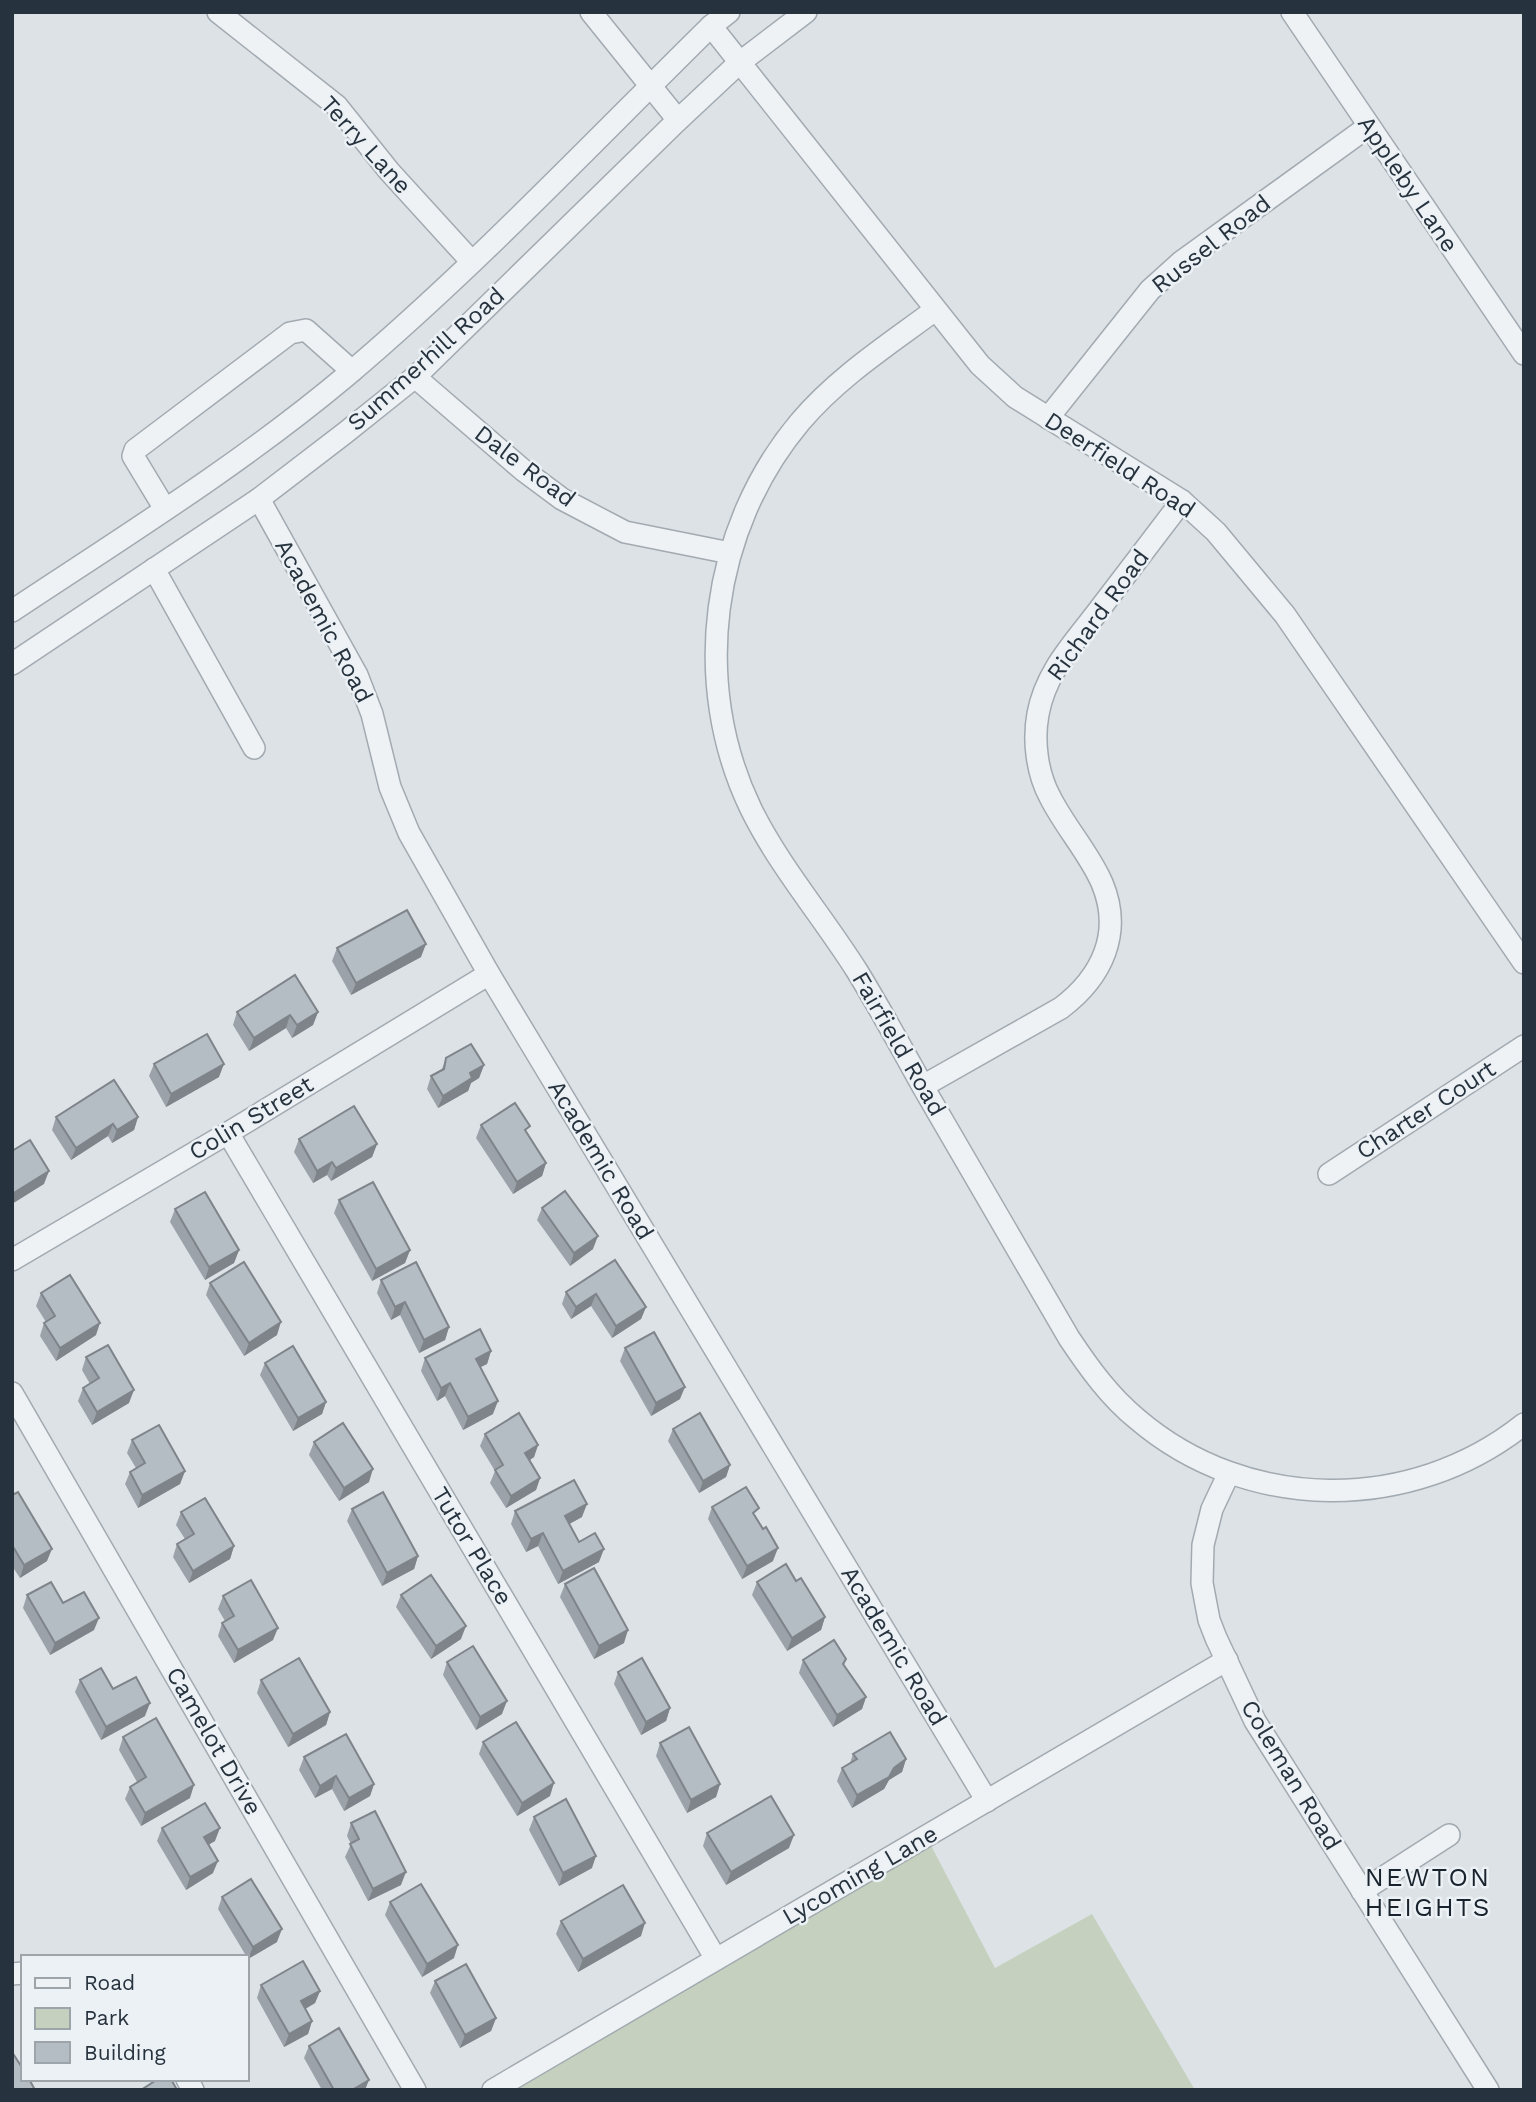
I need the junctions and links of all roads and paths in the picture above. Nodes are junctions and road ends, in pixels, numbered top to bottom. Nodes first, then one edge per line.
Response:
1 (218, 12) edge
2 (591, 12) edge
3 (729, 12) edge
4 (806, 12) edge
5 (1293, 12) edge
6 (711, 26) junction
7 (739, 63) junction
8 (650, 86) junction
9 (678, 120) junction
10 (1369, 126) junction
11 (472, 262) junction
12 (935, 310) junction
13 (1524, 354) edge
14 (352, 371) junction
15 (415, 377) junction
16 (1048, 418) junction
17 (259, 499) junction
18 (1182, 500) junction
19 (165, 509) junction
20 (730, 553) junction
21 (154, 569) junction
22 (12, 611) edge
23 (12, 664) edge
24 (254, 748) dead end
25 (1524, 962) edge
26 (489, 974) junction
27 (1524, 1046) edge
28 (923, 1086) junction
29 (228, 1133) junction
30 (1329, 1174) dead end
31 (12, 1260) edge
32 (12, 1393) edge
33 (1524, 1424) edge
34 (1229, 1473) junction
35 (1227, 1660) junction
36 (987, 1801) junction
37 (1449, 1835) dead end
38 (1362, 1891) junction
39 (716, 1959) junction
40 (415, 2090) edge
41 (493, 2090) edge
42 (1488, 2090) edge

1 - 11 street, Terry Lane
2 - 8 street
3 - 6 street, Summerhill Road
4 - 7 street, Summerhill Road
5 - 10 street, Appleby Lane
6 - 7 street, Deerfield Road
6 - 8 street, Summerhill Road
7 - 9 street, Summerhill Road
7 - 12 street, Deerfield Road
8 - 9 street
8 - 11 street, Summerhill Road
9 - 15 street, Summerhill Road
10 - 13 street, Appleby Lane
10 - 16 street, Russel Road
11 - 14 street, Summerhill Road
12 - 16 street, Deerfield Road
12 - 20 street, Fairfield Road
14 - 19 street, Summerhill Road
14 - 19 street
15 - 17 street, Summerhill Road
15 - 20 street, Dale Road
16 - 18 street, Deerfield Road
17 - 21 street, Summerhill Road
17 - 26 street, Academic Road
18 - 25 street, Deerfield Road
18 - 28 street, Richard Road
19 - 22 street, Summerhill Road
20 - 28 street, Fairfield Road
21 - 23 street, Summerhill Road
21 - 24 street
26 - 29 street, Colin Street
26 - 36 street, Academic Road
27 - 30 street, Charter Court
28 - 34 street, Fairfield Road
29 - 31 street, Colin Street
29 - 39 street, Tutor Place
32 - 40 street, Camelot Drive
33 - 34 street, Fairfield Road
34 - 35 street, Coleman Road
35 - 36 street, Lycoming Lane
35 - 38 street, Coleman Road
36 - 39 street, Lycoming Lane
37 - 38 street
38 - 42 street, Coleman Road
39 - 41 street, Lycoming Lane

